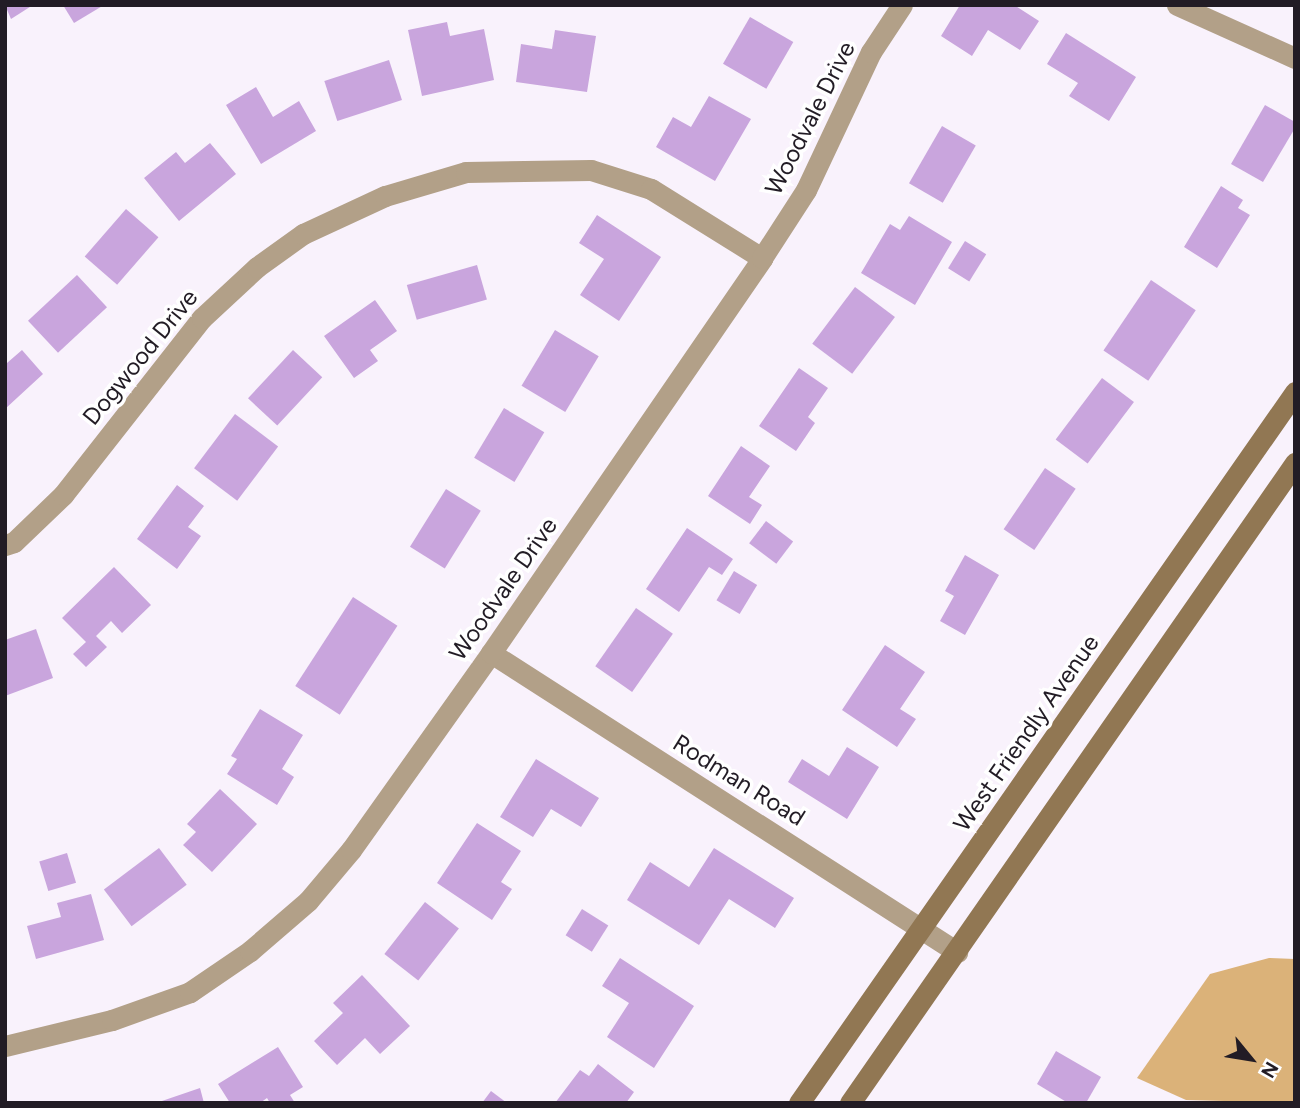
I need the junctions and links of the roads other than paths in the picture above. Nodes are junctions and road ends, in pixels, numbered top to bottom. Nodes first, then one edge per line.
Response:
1 (902, 5) edge
2 (1177, 5) edge
3 (1295, 58) edge
4 (762, 258) junction
5 (1295, 392) edge
6 (1295, 463) edge
7 (8, 539) edge
8 (491, 653) junction
9 (923, 928) junction
10 (957, 952) junction
11 (5, 1046) edge
12 (799, 1103) edge
13 (850, 1103) edge

1 - 4 street, Woodvale Drive
2 - 3 street
4 - 7 street, Dogwood Drive
4 - 8 street, Woodvale Drive
5 - 9 main road, West Friendly Avenue
6 - 10 main road
8 - 9 street, Rodman Road
8 - 11 street, Woodvale Drive
9 - 10 street, Rodman Road
9 - 12 main road, West Friendly Avenue
10 - 13 main road

